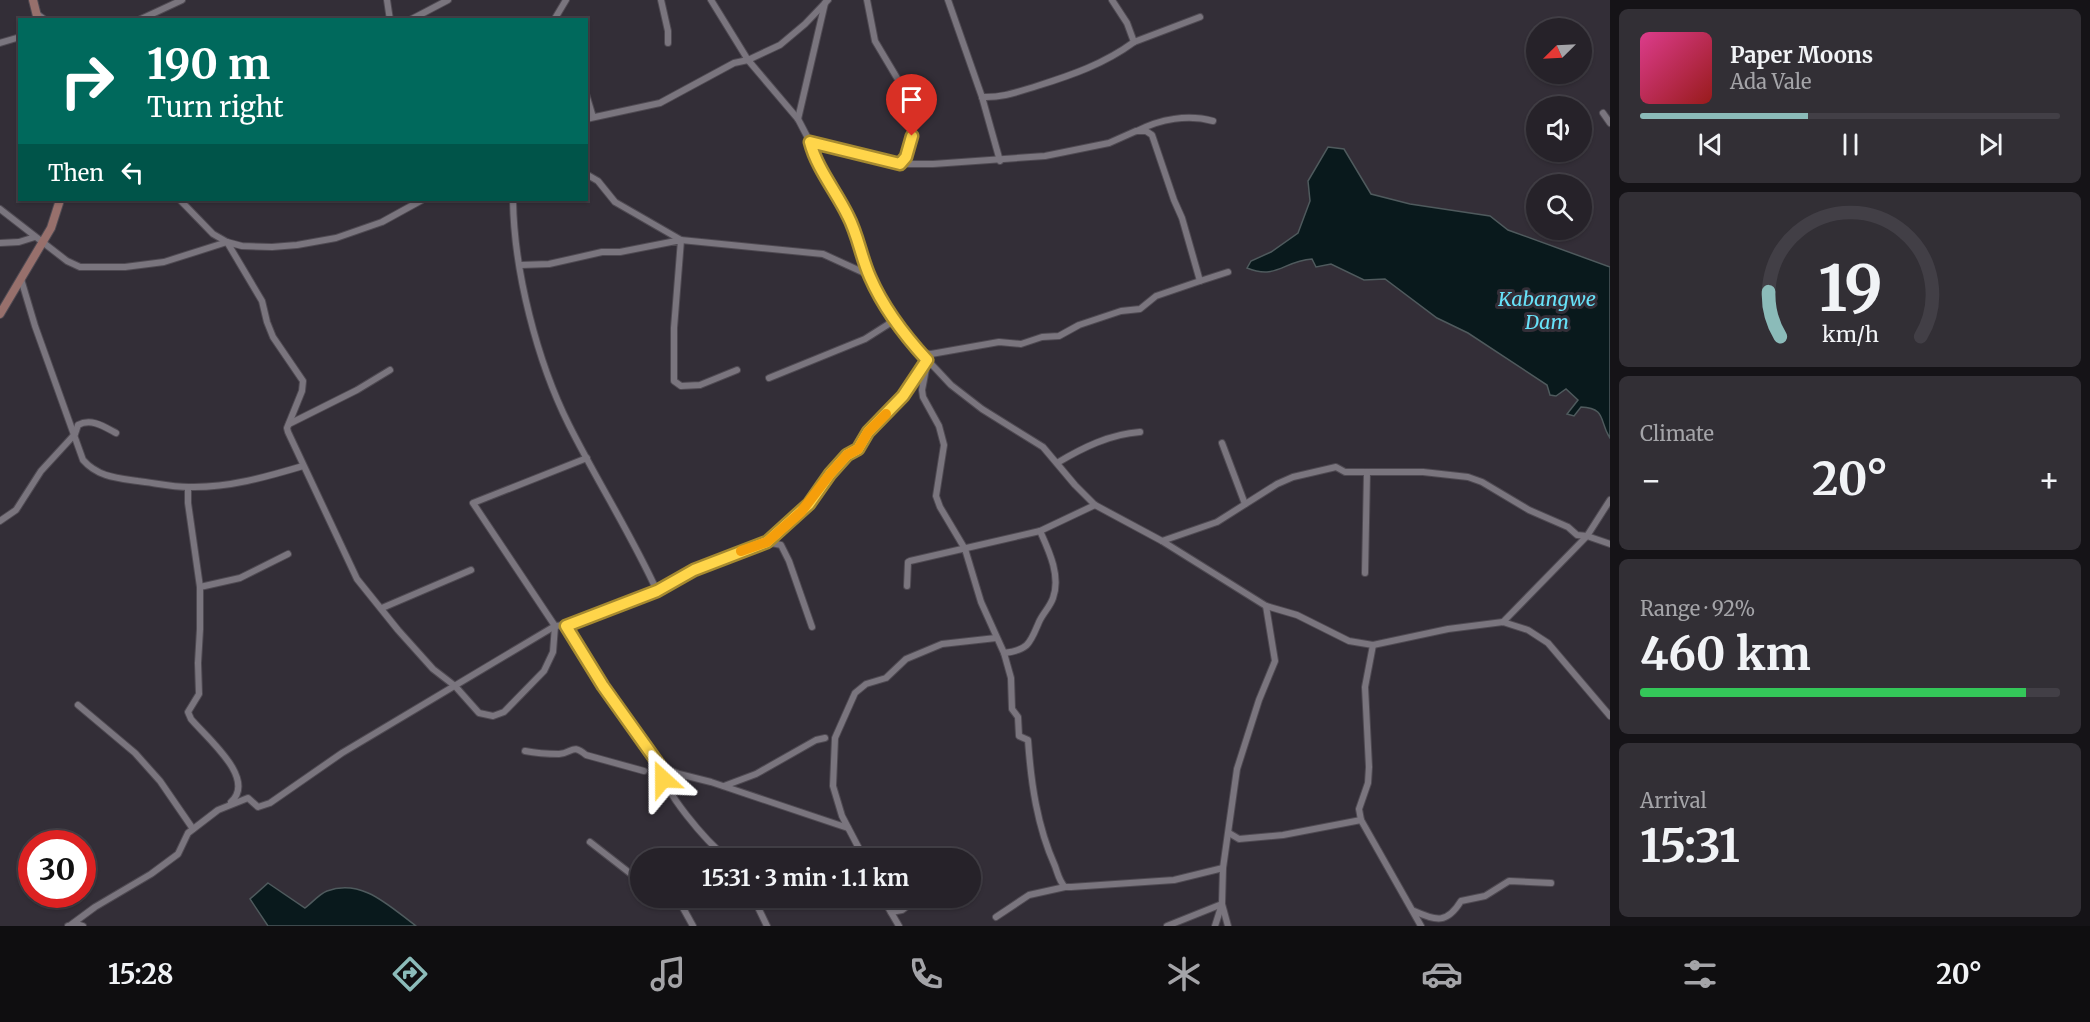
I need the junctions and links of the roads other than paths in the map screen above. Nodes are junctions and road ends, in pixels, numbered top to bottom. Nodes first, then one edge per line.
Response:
1 (33, 0) edge
2 (182, 0) edge
3 (387, 0) edge
4 (448, 0) edge
5 (566, 0) edge
6 (661, 0) edge
7 (711, 0) edge
8 (867, 0) edge
9 (948, 0) edge
10 (1112, 0) edge
11 (827, 1) edge
12 (38, 16) edge
13 (1200, 17) dead end
14 (143, 18) edge
15 (390, 18) edge
16 (414, 18) edge
17 (555, 18) edge
18 (18, 38) edge
19 (1134, 42) junction
20 (0, 43) edge
21 (668, 43) dead end
22 (748, 60) junction
23 (982, 97) junction
24 (1603, 113) dead end
25 (590, 118) edge
26 (798, 118) junction
27 (1213, 121) dead end
28 (1610, 123) edge
29 (1136, 131) junction
30 (810, 142) junction
31 (1000, 161) junction
32 (900, 164) junction
33 (588, 175) edge
34 (60, 201) edge
35 (181, 201) edge
36 (420, 201) edge
37 (513, 201) edge
38 (0, 209) edge
39 (35, 237) junction
40 (681, 240) junction
41 (227, 242) junction
42 (0, 243) edge
43 (43, 243) junction
44 (521, 265) junction
45 (1228, 272) dead end
46 (868, 275) junction
47 (21, 279) junction
48 (1200, 281) junction
49 (0, 314) edge
50 (895, 320) junction
51 (921, 353) junction
52 (927, 360) junction
53 (390, 370) dead end
54 (737, 370) dead end
55 (769, 378) dead end
56 (289, 425) junction
57 (1140, 432) dead end
58 (116, 433) dead end
59 (75, 435) junction
60 (1222, 443) dead end
61 (587, 458) junction
62 (1057, 463) junction
63 (303, 466) junction
64 (1367, 472) junction
65 (188, 487) junction
66 (1610, 500) edge
67 (1245, 504) junction
68 (1095, 505) junction
69 (0, 521) edge
70 (1040, 531) junction
71 (1587, 536) junction
72 (1162, 541) junction
73 (767, 542) junction
74 (1610, 544) edge
75 (965, 549) junction
76 (288, 554) dead end
77 (471, 570) dead end
78 (1365, 573) dead end
79 (906, 586) dead end
80 (200, 587) junction
81 (657, 591) junction
82 (1266, 606) junction
83 (381, 608) junction
84 (1503, 622) junction
85 (555, 626) junction
86 (566, 626) junction
87 (812, 627) dead end
88 (996, 638) junction
89 (1373, 645) junction
90 (1005, 653) junction
91 (455, 686) junction
92 (78, 705) dead end
93 (1610, 716) edge
94 (825, 738) dead end
95 (525, 751) dead end
96 (660, 766) junction
97 (644, 771) dead end
98 (723, 786) junction
99 (231, 803) junction
100 (1361, 820) junction
101 (848, 828) junction
102 (193, 829) junction
103 (1228, 833) junction
104 (590, 843) dead end
105 (716, 848) edge
106 (859, 848) edge
107 (1223, 868) junction
108 (630, 873) edge
109 (1551, 883) dead end
110 (1065, 886) junction
111 (1222, 904) junction
112 (683, 908) edge
113 (758, 908) edge
114 (889, 908) edge
115 (905, 908) edge
116 (1414, 911) junction
117 (891, 912) junction
118 (996, 917) dead end
119 (70, 925) edge
120 (82, 926) edge
121 (693, 926) edge
122 (767, 926) edge
123 (899, 926) edge
124 (1167, 926) edge
125 (1215, 926) edge
126 (1228, 926) edge
127 (1421, 926) edge

1 - 12 street
2 - 14 street
3 - 15 street
4 - 16 street
5 - 17 street
6 - 21 street
7 - 22 street
8 - 32 street
9 - 23 street
10 - 19 street
11 - 22 street
11 - 26 street
13 - 19 street
18 - 20 street
19 - 23 street
22 - 25 street
22 - 26 street
23 - 31 street
24 - 28 street
26 - 30 street
27 - 29 street
29 - 31 street
29 - 48 street
30 - 32 street
30 - 46 street
31 - 32 street
33 - 40 street
34 - 43 street
35 - 41 street
36 - 41 street
37 - 44 street
38 - 39 street
39 - 42 street
39 - 43 street
40 - 44 street
40 - 46 street
40 - 54 street
41 - 43 street
41 - 56 street
43 - 47 street
44 - 61 street
45 - 48 street
46 - 50 street
47 - 49 street
47 - 59 street
48 - 51 street
50 - 51 street
50 - 55 street
51 - 52 street
52 - 62 street
52 - 73 street
52 - 75 street
53 - 56 street
56 - 63 street
57 - 62 street
58 - 59 street
59 - 65 street
59 - 69 street
60 - 67 street
61 - 81 street
61 - 85 street
62 - 68 street
63 - 65 street
63 - 83 street
64 - 67 street
64 - 71 street
64 - 78 street
65 - 80 street
66 - 71 street
67 - 72 street
68 - 70 street
68 - 72 street
70 - 75 street
70 - 90 street
71 - 74 street
71 - 84 street
72 - 82 street
73 - 81 street
73 - 87 street
75 - 79 street
75 - 88 street
76 - 80 street
77 - 83 street
80 - 99 street
81 - 86 street
82 - 89 street
82 - 103 street
83 - 91 street
84 - 89 street
84 - 93 street
85 - 86 street
85 - 91 street
85 - 91 street
86 - 96 street
88 - 90 street
88 - 101 street
89 - 100 street
90 - 110 street
91 - 99 street
92 - 102 street
94 - 98 street
95 - 97 street
96 - 98 street
96 - 105 street
98 - 101 street
99 - 102 street
100 - 103 street
100 - 116 street
101 - 106 street
102 - 119 street
103 - 107 street
104 - 108 street
107 - 110 street
107 - 111 street
109 - 116 street
110 - 118 street
111 - 124 street
111 - 125 street
111 - 126 street
112 - 121 street
113 - 122 street
114 - 117 street
115 - 117 street
116 - 127 street
117 - 123 street
119 - 120 street

